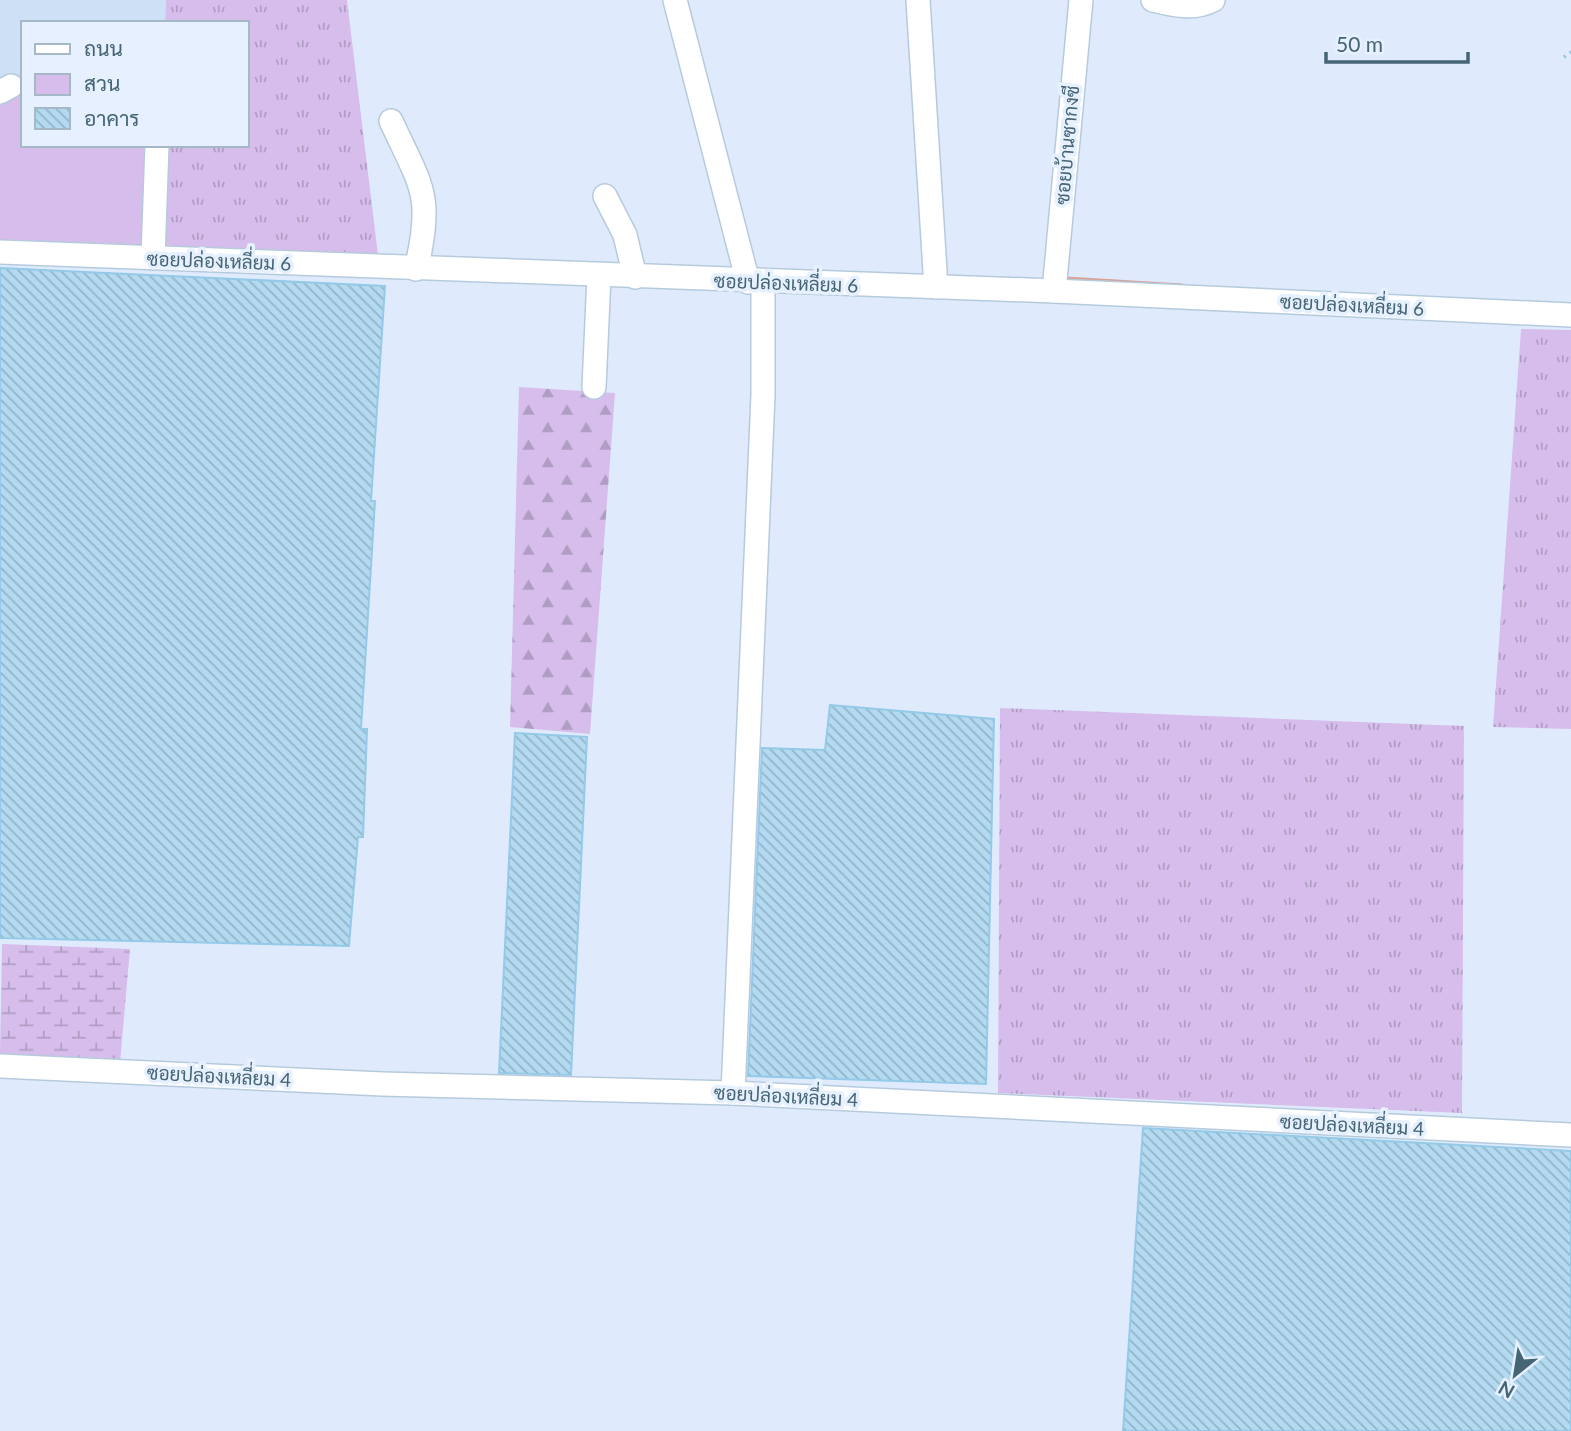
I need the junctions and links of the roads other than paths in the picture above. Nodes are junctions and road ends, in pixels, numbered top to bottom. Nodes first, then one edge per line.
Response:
1 (675, 0) edge
2 (918, 0) edge
3 (1081, 0) edge
4 (1153, 0) edge
5 (1213, 0) edge
6 (391, 121) dead end
7 (157, 147) edge
8 (606, 196) dead end
9 (0, 252) edge
10 (153, 258) junction
11 (416, 269) junction
12 (599, 276) junction
13 (635, 277) junction
14 (756, 282) junction
15 (936, 287) junction
16 (1054, 291) junction
17 (1571, 315) edge
18 (594, 387) dead end
19 (0, 1066) edge
20 (733, 1093) junction
21 (1571, 1135) edge

1 - 14 street
2 - 15 street
3 - 16 street, ซอยบ้านซากงซี
4 - 5 street
6 - 11 street
7 - 10 street
8 - 13 street
9 - 10 street, ซอยปล่องเหลี่ยม 6
10 - 11 street, ซอยปล่องเหลี่ยม 6
11 - 12 street, ซอยปล่องเหลี่ยม 6
12 - 13 street, ซอยปล่องเหลี่ยม 6
12 - 18 street
13 - 14 street, ซอยปล่องเหลี่ยม 6
14 - 15 street, ซอยปล่องเหลี่ยม 6
14 - 20 street
15 - 16 street, ซอยปล่องเหลี่ยม 6
16 - 17 street, ซอยปล่องเหลี่ยม 6
19 - 20 street, ซอยปล่องเหลี่ยม 4
20 - 21 street, ซอยปล่องเหลี่ยม 4

